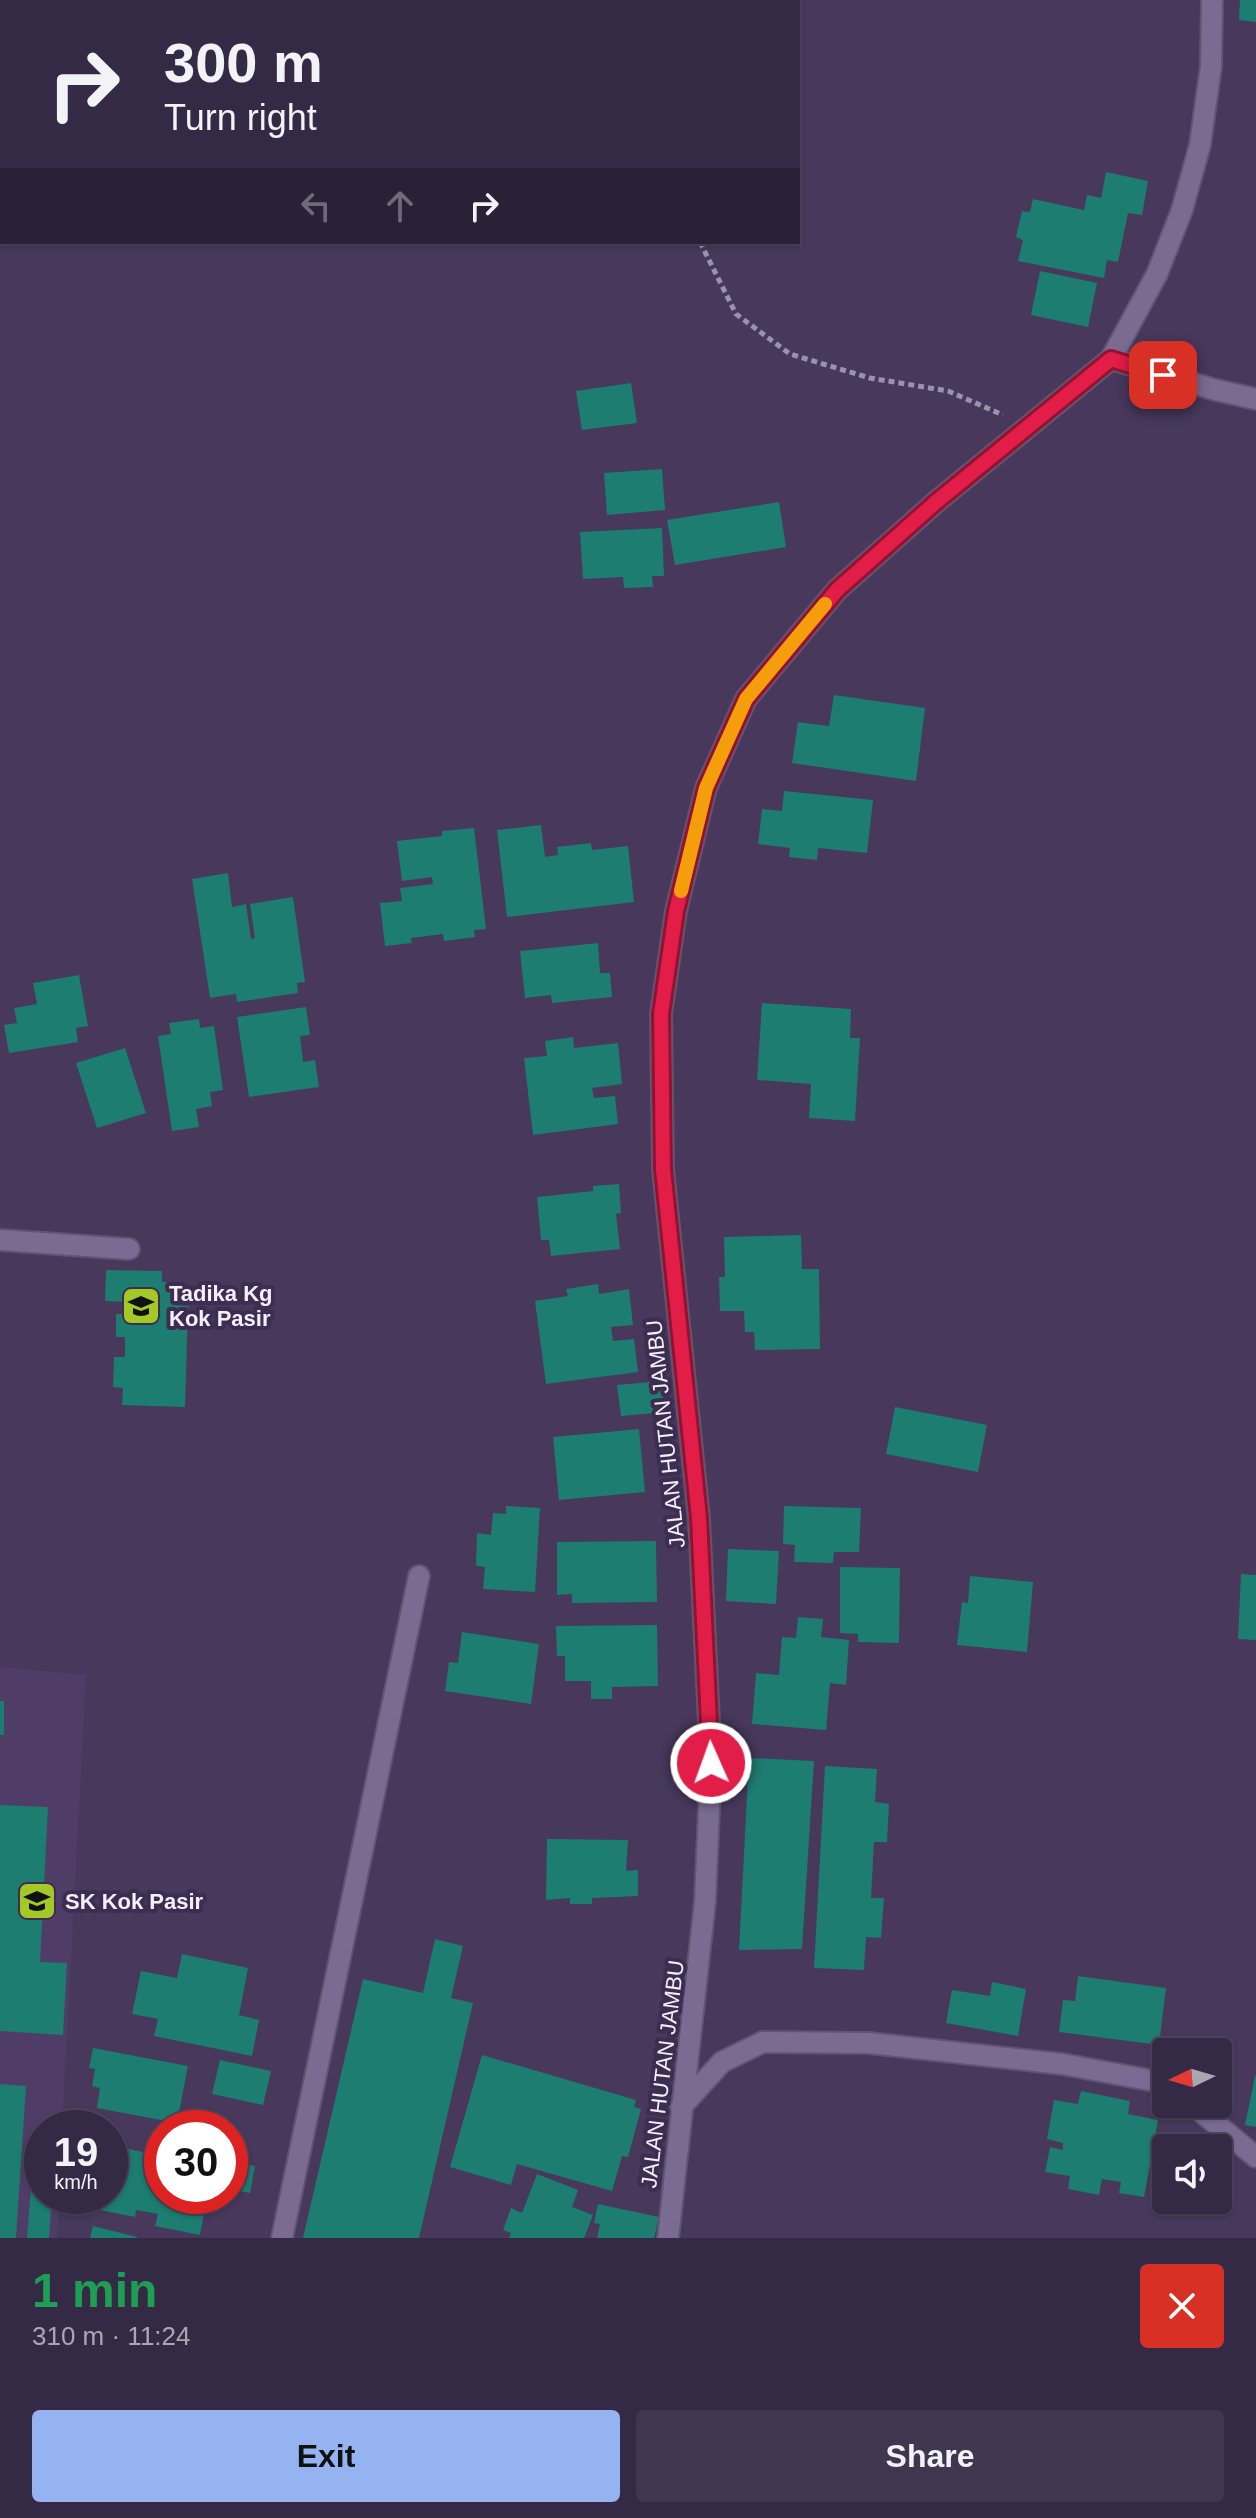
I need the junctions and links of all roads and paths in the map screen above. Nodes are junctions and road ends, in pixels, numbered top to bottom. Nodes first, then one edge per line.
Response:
1 (1212, 0) edge
2 (701, 244) edge
3 (1111, 359) junction
4 (1256, 399) edge
5 (1029, 426) junction
6 (0, 1240) edge
7 (129, 1249) dead end
8 (419, 1576) dead end
9 (1152, 2081) edge
10 (681, 2107) junction
11 (1209, 2118) edge
12 (1256, 2157) edge
13 (282, 2238) edge
14 (668, 2238) edge

1 - 3 street, JALAN HUTAN JAMBU
2 - 5 path
3 - 4 street
3 - 5 street, JALAN HUTAN JAMBU
5 - 10 street, JALAN HUTAN JAMBU
6 - 7 street
8 - 13 street
9 - 10 street
10 - 14 street, JALAN HUTAN JAMBU
11 - 12 street

